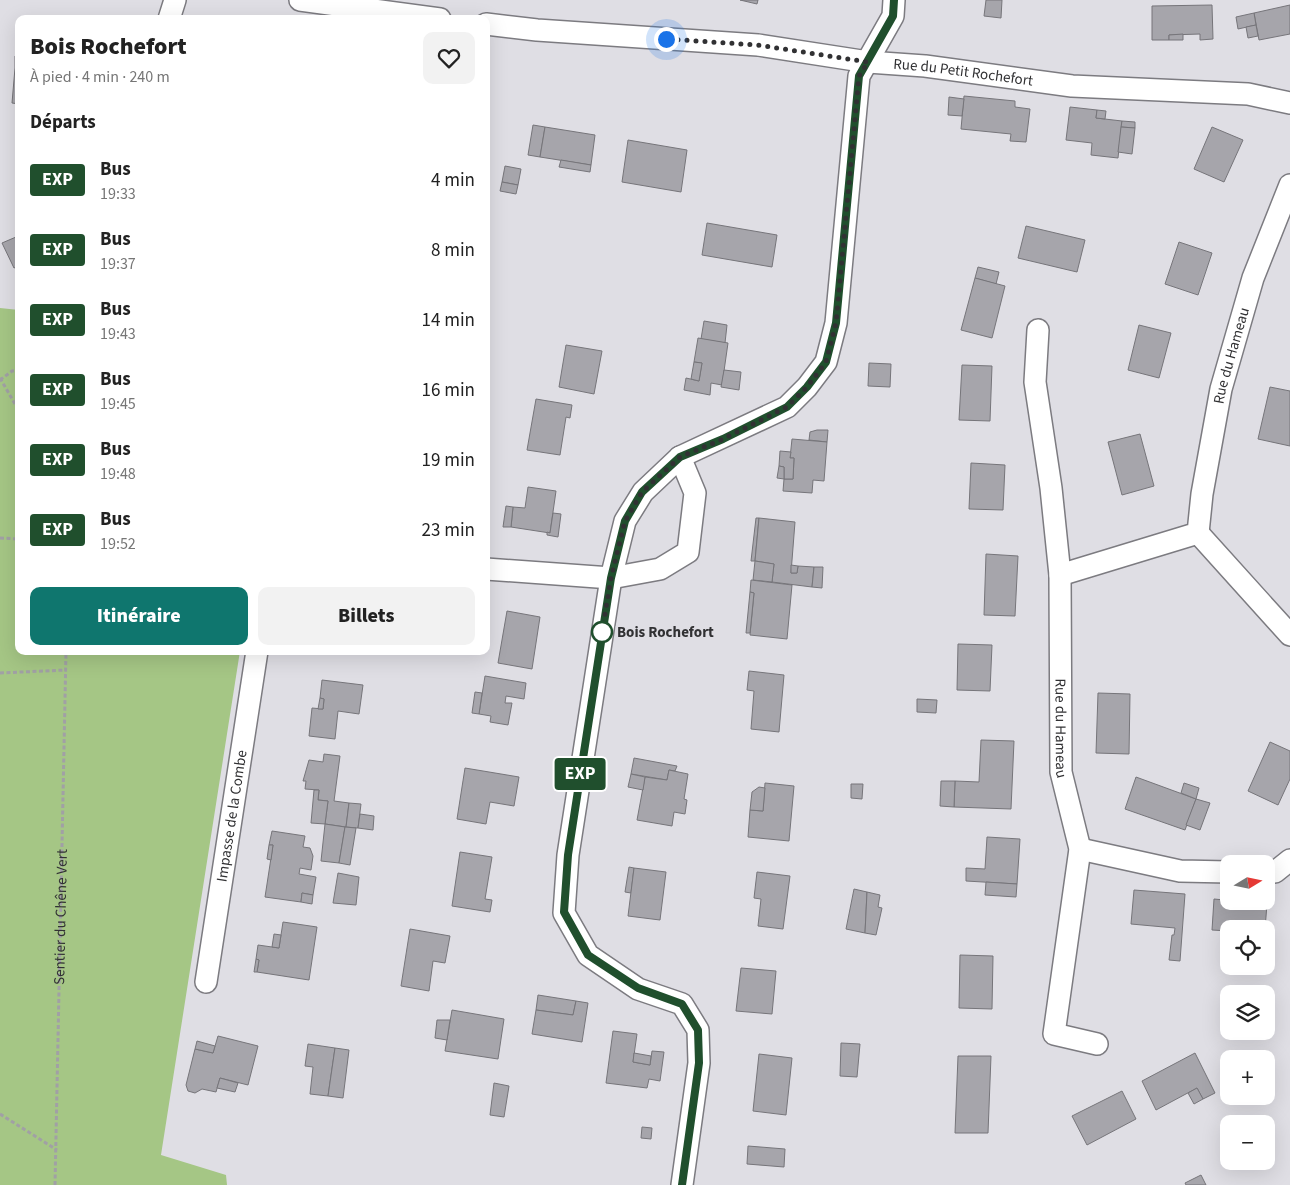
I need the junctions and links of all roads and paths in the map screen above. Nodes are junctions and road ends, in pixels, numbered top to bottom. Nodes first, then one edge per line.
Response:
1 (176, 0) edge
2 (300, 0) edge
3 (894, 0) edge
4 (357, 14) edge
5 (170, 15) edge
6 (374, 15) edge
7 (490, 24) edge
8 (868, 62) junction
9 (1290, 103) edge
10 (1290, 185) edge
11 (1038, 330) dead end
12 (15, 370) edge
13 (1, 379) edge
14 (15, 404) edge
15 (680, 457) junction
16 (1198, 533) junction
17 (0, 538) edge
18 (15, 539) edge
19 (490, 568) edge
20 (1060, 575) junction
21 (611, 578) junction
22 (1286, 623) edge
23 (66, 655) edge
24 (256, 655) edge
25 (66, 670) junction
26 (0, 673) edge
27 (1080, 849) junction
28 (1290, 860) edge
29 (1220, 872) edge
30 (1275, 872) edge
31 (206, 982) dead end
32 (1097, 1044) dead end
33 (0, 1114) edge
34 (57, 1150) junction
35 (55, 1185) edge
36 (682, 1185) edge

1 - 5 street
2 - 4 street
3 - 8 street
4 - 6 street
7 - 8 street, Rue du Petit Rochefort
8 - 9 street, Rue du Petit Rochefort
8 - 15 street
10 - 16 street, Rue du Hameau
11 - 20 street, Rue du Hameau
12 - 13 path
13 - 14 path
15 - 21 street
15 - 21 street
16 - 20 street
16 - 22 street
17 - 18 path
19 - 21 street
20 - 27 street, Rue du Hameau
21 - 36 street
23 - 25 path, Sentier du Chêne Vert
24 - 31 street, Impasse de la Combe
25 - 26 path
25 - 34 path, Sentier du Chêne Vert
27 - 29 street
27 - 32 street, Rue du Hameau
28 - 30 street
33 - 34 path
34 - 35 path, Sentier du Chêne Vert

